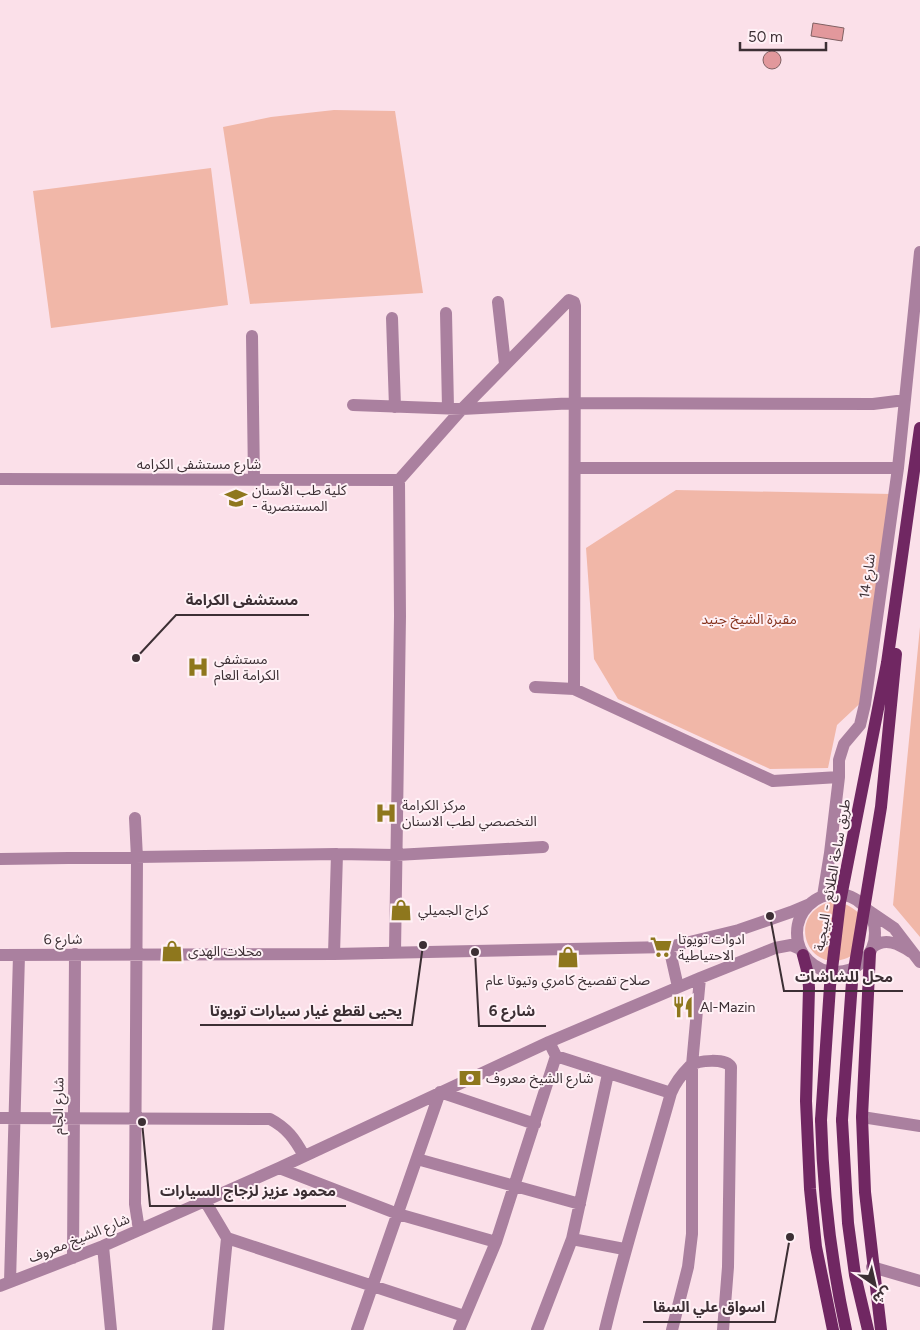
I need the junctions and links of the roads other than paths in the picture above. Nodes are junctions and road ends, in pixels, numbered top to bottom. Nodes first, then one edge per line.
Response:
1 (920, 252) edge
2 (498, 302) dead end
3 (446, 313) dead end
4 (392, 318) dead end
5 (252, 336) dead end
6 (505, 364) junction
7 (905, 400) junction
8 (576, 403) junction
9 (353, 405) dead end
10 (395, 407) junction
11 (448, 408) junction
12 (462, 409) junction
13 (920, 428) edge
14 (920, 433) edge
15 (576, 468) junction
16 (898, 468) junction
17 (0, 479) edge
18 (254, 479) junction
19 (398, 480) junction
20 (535, 687) dead end
21 (574, 689) junction
22 (839, 777) junction
23 (135, 818) dead end
24 (543, 847) dead end
25 (337, 854) junction
26 (396, 855) junction
27 (137, 858) junction
28 (0, 859) edge
29 (823, 896) junction
30 (810, 904) junction
31 (867, 909) junction
32 (669, 947) junction
33 (872, 950) junction
34 (802, 952) junction
35 (137, 953) junction
36 (395, 953) junction
37 (75, 954) junction
38 (334, 954) junction
39 (0, 955) edge
40 (19, 955) junction
41 (917, 958) edge
42 (700, 978) junction
43 (678, 987) junction
44 (549, 1042) junction
45 (556, 1056) junction
46 (692, 1065) junction
47 (608, 1074) junction
48 (440, 1092) junction
49 (671, 1092) junction
50 (862, 1117) junction
51 (0, 1118) edge
52 (13, 1118) junction
53 (72, 1118) junction
54 (135, 1118) junction
55 (535, 1124) junction
56 (920, 1126) edge
57 (304, 1156) junction
58 (417, 1159) junction
59 (279, 1168) junction
60 (514, 1187) junction
61 (205, 1201) junction
62 (580, 1204) junction
63 (398, 1214) junction
64 (139, 1230) junction
65 (227, 1238) junction
66 (572, 1239) junction
67 (496, 1242) junction
68 (103, 1246) junction
69 (624, 1249) junction
70 (73, 1258) junction
71 (872, 1267) junction
72 (920, 1281) edge
73 (5, 1284) edge
74 (373, 1288) junction
75 (464, 1316) junction
76 (111, 1330) edge
77 (219, 1330) edge
78 (356, 1330) edge
79 (459, 1330) edge
80 (537, 1330) edge
81 (605, 1330) edge
82 (672, 1330) edge
83 (723, 1330) edge
84 (833, 1330) edge
85 (846, 1330) edge
86 (868, 1330) edge
87 (881, 1330) edge

1 - 7 street, شارع 14
2 - 6 street
3 - 11 street
4 - 10 street
5 - 18 street
6 - 8 street
6 - 12 street
7 - 8 street
7 - 16 street, شارع 14
8 - 12 street
8 - 15 street
9 - 10 street
10 - 11 street
11 - 12 street
12 - 19 street
13 - 85 main road, طريق ساحة الطلائع - البيجية, bridge
14 - 86 main road, bridge
15 - 16 street
15 - 21 street
16 - 22 street, شارع 14
17 - 18 street, شارع مستشفى الكرامه
18 - 19 street, شارع مستشفى الكرامه
19 - 26 street
20 - 21 street
21 - 22 street
22 - 29 street, شارع 14
23 - 27 street
24 - 26 street
25 - 26 street
25 - 27 street
25 - 38 street
26 - 36 street
27 - 28 street
27 - 35 street
29 - 30 street
29 - 31 street
30 - 32 street, شارع 6
30 - 34 street
31 - 33 street
31 - 41 street
32 - 36 street, شارع 6
32 - 43 street
33 - 34 street
33 - 41 street
33 - 50 main road
34 - 42 street, شارع الشيخ معروف
34 - 84 main road
35 - 37 street, شارع 6
35 - 38 street, شارع 6
35 - 54 street
36 - 38 street, شارع 6
37 - 40 street, شارع 6
37 - 53 street, شارع الجام
39 - 40 street, شارع 6
40 - 52 street
42 - 43 street, شارع الشيخ معروف
42 - 46 street
43 - 44 street, شارع الشيخ معروف
44 - 45 street
44 - 48 street, شارع الشيخ معروف
45 - 47 street
45 - 55 street
46 - 49 street
46 - 82 street
46 - 83 street
47 - 49 street
47 - 62 street
48 - 55 street
48 - 57 street, شارع الشيخ معروف
48 - 58 street
49 - 69 street
50 - 56 street
50 - 71 main road
51 - 52 street
52 - 53 street
52 - 73 street
53 - 54 street
53 - 70 street, شارع الجام
54 - 57 street
54 - 64 street
55 - 60 street
57 - 59 street, شارع الشيخ معروف
58 - 60 street
58 - 63 street
59 - 61 street, شارع الشيخ معروف
59 - 63 street
60 - 62 street
60 - 67 street
61 - 64 street, شارع الشيخ معروف
61 - 65 street
62 - 66 street
63 - 67 street
63 - 74 street
64 - 68 street, شارع الشيخ معروف
65 - 74 street
65 - 77 street
66 - 69 street
66 - 80 street
67 - 75 street
68 - 70 street, شارع الشيخ معروف
68 - 76 street
69 - 81 street
70 - 73 street, شارع الشيخ معروف
71 - 72 street
71 - 87 main road
74 - 75 street
74 - 78 street
75 - 79 street

